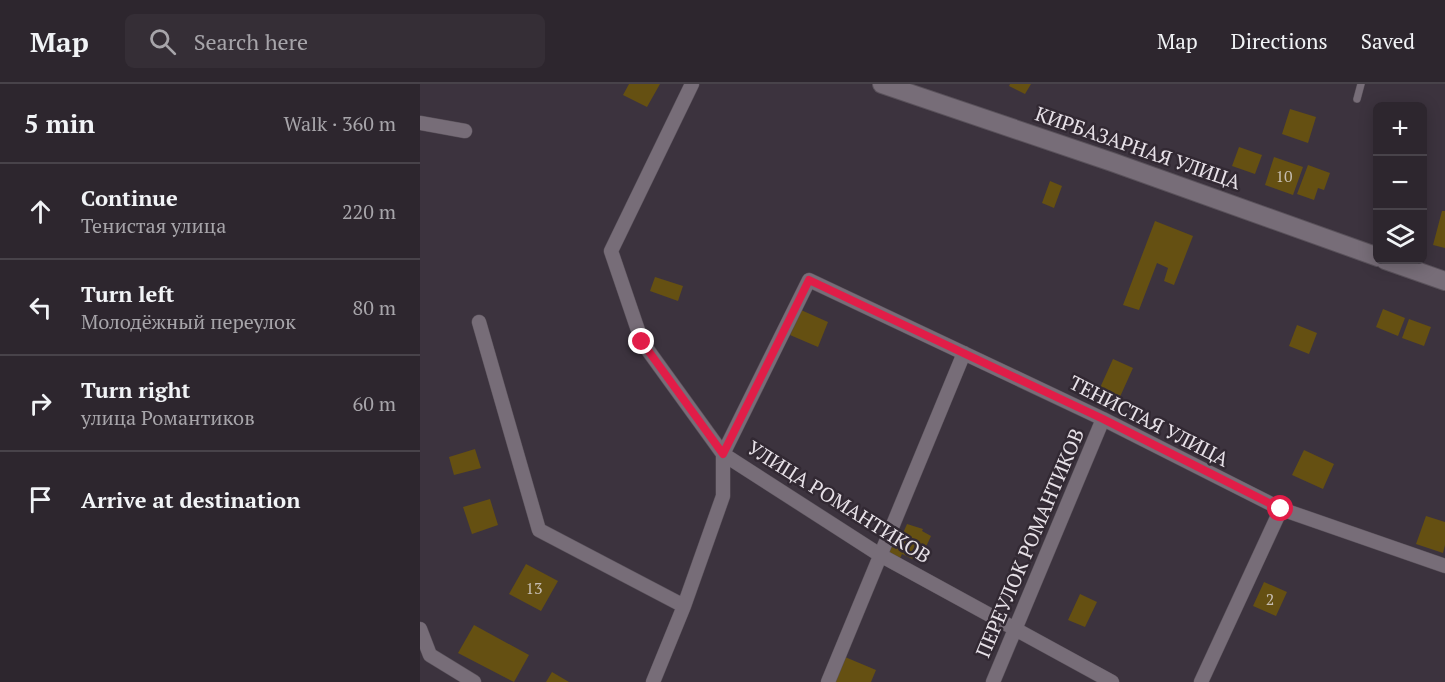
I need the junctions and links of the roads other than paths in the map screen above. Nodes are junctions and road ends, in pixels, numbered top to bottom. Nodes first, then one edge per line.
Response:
1 (692, 84) edge
2 (882, 84) edge
3 (1361, 84) edge
4 (1356, 99) dead end
5 (420, 123) edge
6 (465, 130) dead end
7 (1373, 256) edge
8 (1396, 264) edge
9 (1445, 281) edge
10 (478, 322) dead end
11 (964, 353) junction
12 (1103, 419) junction
13 (723, 454) junction
14 (1281, 509) junction
15 (880, 555) junction
16 (1445, 566) edge
17 (684, 606) junction
18 (1016, 627) junction
19 (420, 629) edge
20 (474, 682) edge
21 (652, 682) edge
22 (828, 682) edge
23 (993, 682) edge
24 (1112, 682) edge
25 (1201, 682) edge

1 - 13 street, УЛИЦА РОМАНТИКОВ
2 - 7 street, КИРБАЗАРНАЯ УЛИЦА
3 - 4 lane
5 - 6 street
8 - 9 street
10 - 17 street
11 - 12 street, ТЕНИСТАЯ УЛИЦА
11 - 13 street, ТЕНИСТАЯ УЛИЦА
11 - 15 street
12 - 14 street, ТЕНИСТАЯ УЛИЦА
12 - 18 street, ПЕРЕУЛОК РОМАНТИКОВ
13 - 15 street, УЛИЦА РОМАНТИКОВ
13 - 17 street
14 - 16 street, ТЕНИСТАЯ УЛИЦА
14 - 25 street
15 - 18 street, УЛИЦА РОМАНТИКОВ
15 - 22 street
17 - 21 street
18 - 23 street, ПЕРЕУЛОК РОМАНТИКОВ
18 - 24 street, УЛИЦА РОМАНТИКОВ
19 - 20 street

